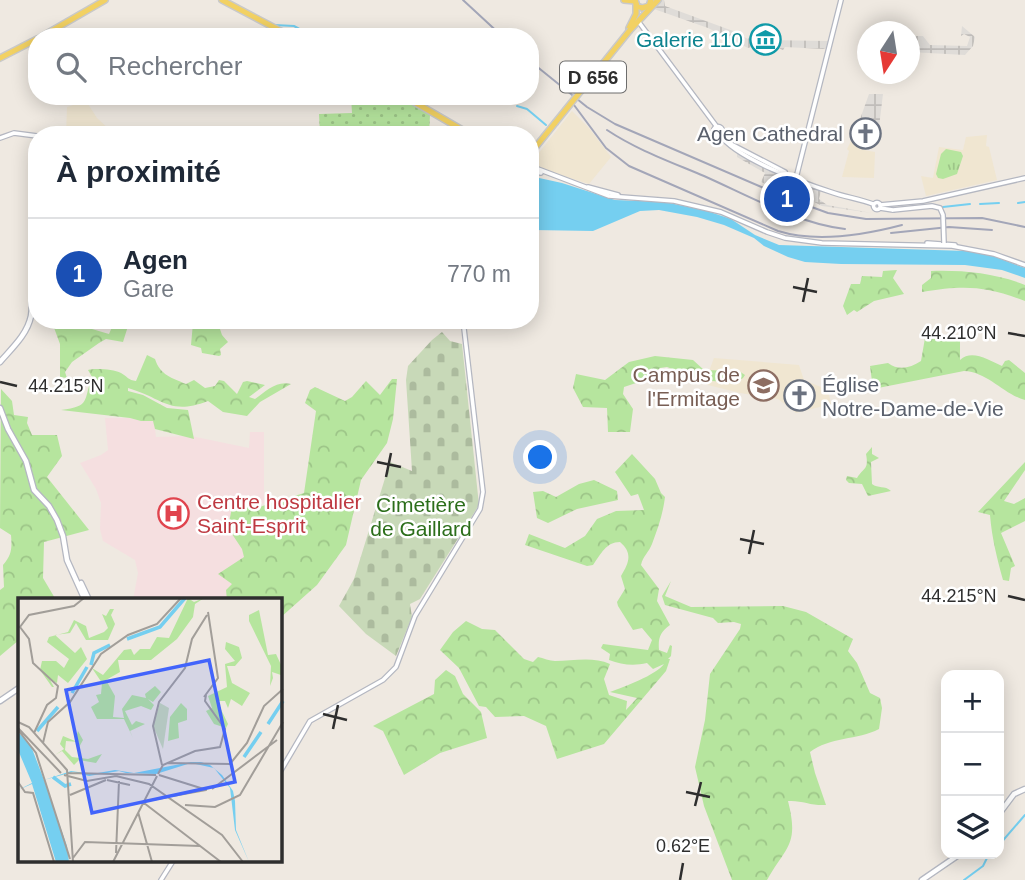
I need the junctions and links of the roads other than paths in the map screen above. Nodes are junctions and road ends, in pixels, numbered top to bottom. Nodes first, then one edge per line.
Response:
1 (105, 0) edge
2 (222, 0) edge
3 (228, 0) edge
4 (624, 0) edge
5 (658, 0) edge
6 (841, 0) edge
7 (635, 3) edge
8 (235, 5) edge
9 (649, 6) edge
10 (636, 20) junction
11 (56, 28) edge
12 (271, 28) edge
13 (28, 44) edge
14 (0, 58) edge
15 (419, 105) edge
16 (456, 126) edge
17 (715, 127) junction
18 (721, 134) junction
19 (28, 135) edge
20 (0, 138) edge
21 (539, 141) edge
22 (539, 171) edge
23 (786, 173) junction
24 (796, 176) junction
25 (1025, 178) edge
26 (880, 206) junction
27 (916, 244) junction
28 (944, 244) junction
29 (1025, 265) edge
30 (28, 325) edge
31 (464, 329) edge
32 (0, 362) edge
33 (0, 408) edge
34 (86, 598) edge
35 (18, 689) edge
36 (0, 701) edge
37 (282, 769) edge
38 (1025, 789) edge
39 (1004, 807) edge
40 (953, 859) edge
41 (172, 862) edge
42 (161, 880) edge
43 (922, 880) edge

1 - 11 main road
2 - 8 main road
3 - 8 main road
4 - 7 main road
5 - 9 main road, D 656
6 - 24 street
7 - 9 main road
7 - 10 main road
8 - 12 main road
9 - 10 main road, D 656
10 - 17 street
10 - 21 main road, D 656, bridge
13 - 14 main road
15 - 16 main road
17 - 18 street
17 - 18 street
18 - 23 street
18 - 23 street
19 - 20 street
22 - 27 street
23 - 24 street
24 - 26 street
25 - 26 street
26 - 28 street, bridge
27 - 28 street
27 - 28 street
28 - 29 street
30 - 32 main road
31 - 37 street
33 - 34 main road
35 - 36 main road
38 - 39 main road
40 - 43 main road
41 - 42 street

